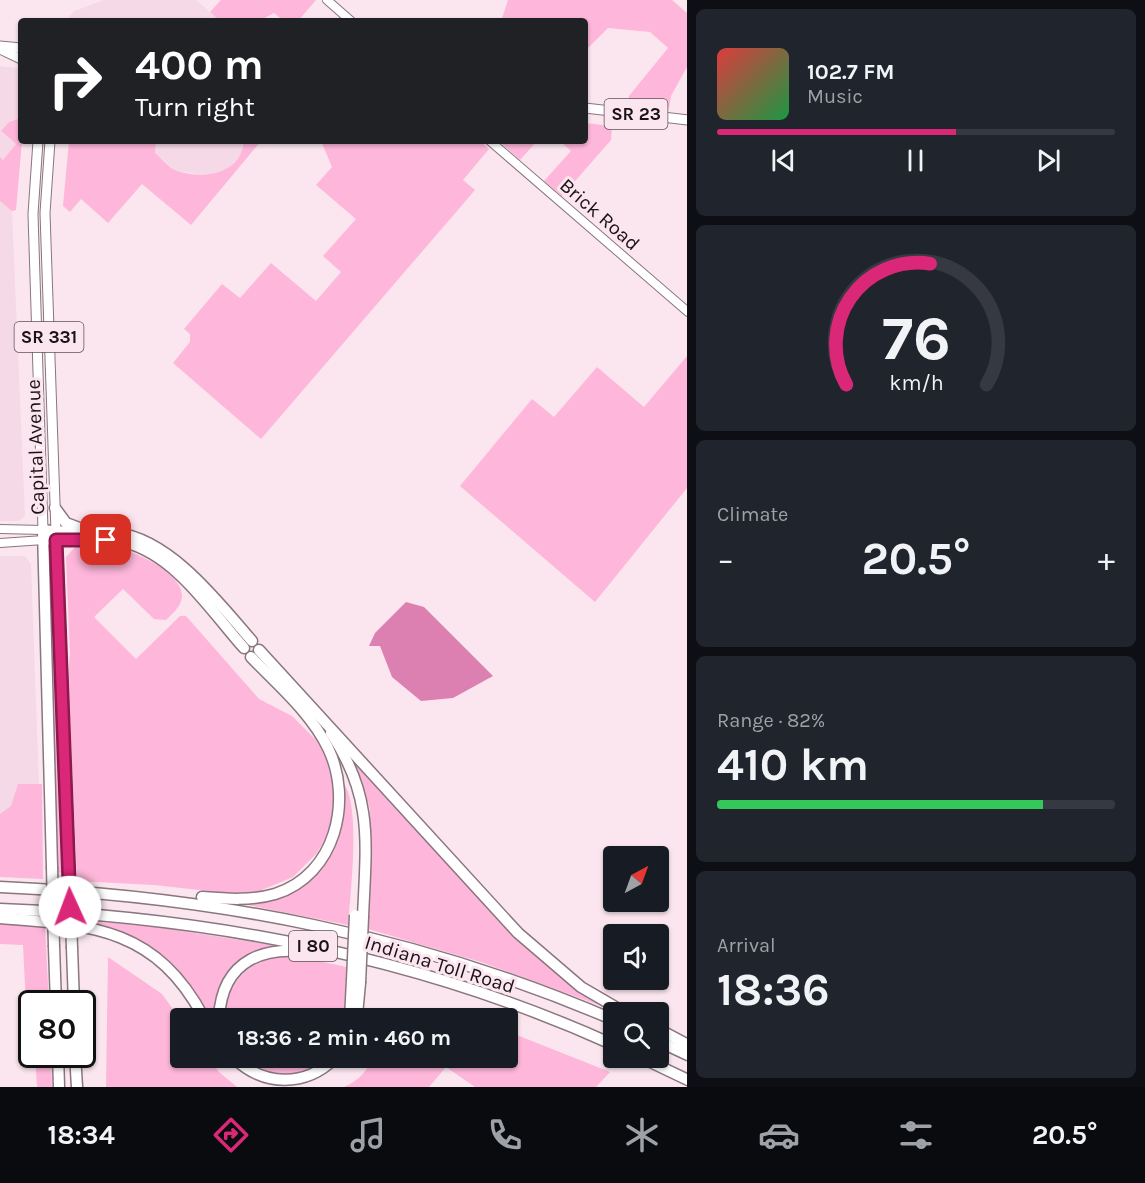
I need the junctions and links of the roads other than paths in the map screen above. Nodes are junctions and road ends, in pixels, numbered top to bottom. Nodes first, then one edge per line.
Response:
1 (327, 0) edge
2 (348, 18) edge
3 (0, 48) edge
4 (18, 48) edge
5 (18, 57) edge
6 (588, 108) edge
7 (687, 120) edge
8 (38, 144) edge
9 (50, 144) edge
10 (493, 144) edge
11 (687, 312) edge
12 (54, 508) junction
13 (0, 529) edge
14 (97, 532) junction
15 (43, 535) junction
16 (56, 536) junction
17 (0, 543) edge
18 (251, 649) junction
19 (317, 713) junction
20 (315, 726) junction
21 (0, 887) edge
22 (108, 893) junction
23 (0, 909) edge
24 (359, 916) junction
25 (0, 918) edge
26 (423, 974) junction
27 (356, 982) junction
28 (56, 990) edge
29 (74, 990) edge
30 (607, 1002) edge
31 (198, 1008) edge
32 (220, 1008) edge
33 (352, 1008) edge
34 (356, 1008) edge
35 (603, 1016) edge
36 (669, 1035) edge
37 (603, 1040) edge
38 (687, 1045) edge
39 (669, 1046) edge
40 (687, 1055) edge
41 (58, 1068) edge
42 (75, 1068) edge
43 (235, 1068) edge
44 (245, 1068) edge
45 (323, 1068) edge
46 (332, 1068) edge
47 (662, 1068) edge
48 (687, 1080) edge
49 (59, 1087) edge
50 (76, 1087) edge
51 (273, 1087) edge
52 (297, 1087) edge

1 - 2 street
3 - 4 main road
3 - 5 main road
6 - 7 main road, SR 23
8 - 15 main road, Capital Avenue / SR 331
9 - 12 main road, Capital Avenue / SR 331
10 - 11 street, Brick Road
12 - 14 highway
12 - 16 main road, Capital Avenue / SR 331
13 - 15 street
14 - 16 highway
14 - 18 highway
15 - 16 highway
15 - 17 street
15 - 28 highway, Capital Avenue / SR 331, bridge
16 - 18 highway
16 - 29 highway, Capital Avenue / SR 331, bridge
18 - 19 highway
18 - 20 highway
19 - 24 highway
19 - 30 highway
20 - 22 highway
20 - 24 highway
21 - 22 highway, Indiana Toll Road / I 80
22 - 35 highway, Indiana Toll Road / I 80
23 - 26 highway, Indiana Toll Road / I 80
24 - 27 highway, bridge
25 - 31 highway
26 - 32 highway
26 - 37 highway, Indiana Toll Road / I 80
27 - 33 highway
27 - 34 highway
36 - 38 highway
39 - 40 highway
41 - 49 highway
42 - 50 highway
43 - 51 highway
44 - 45 highway
46 - 52 highway
47 - 48 highway

